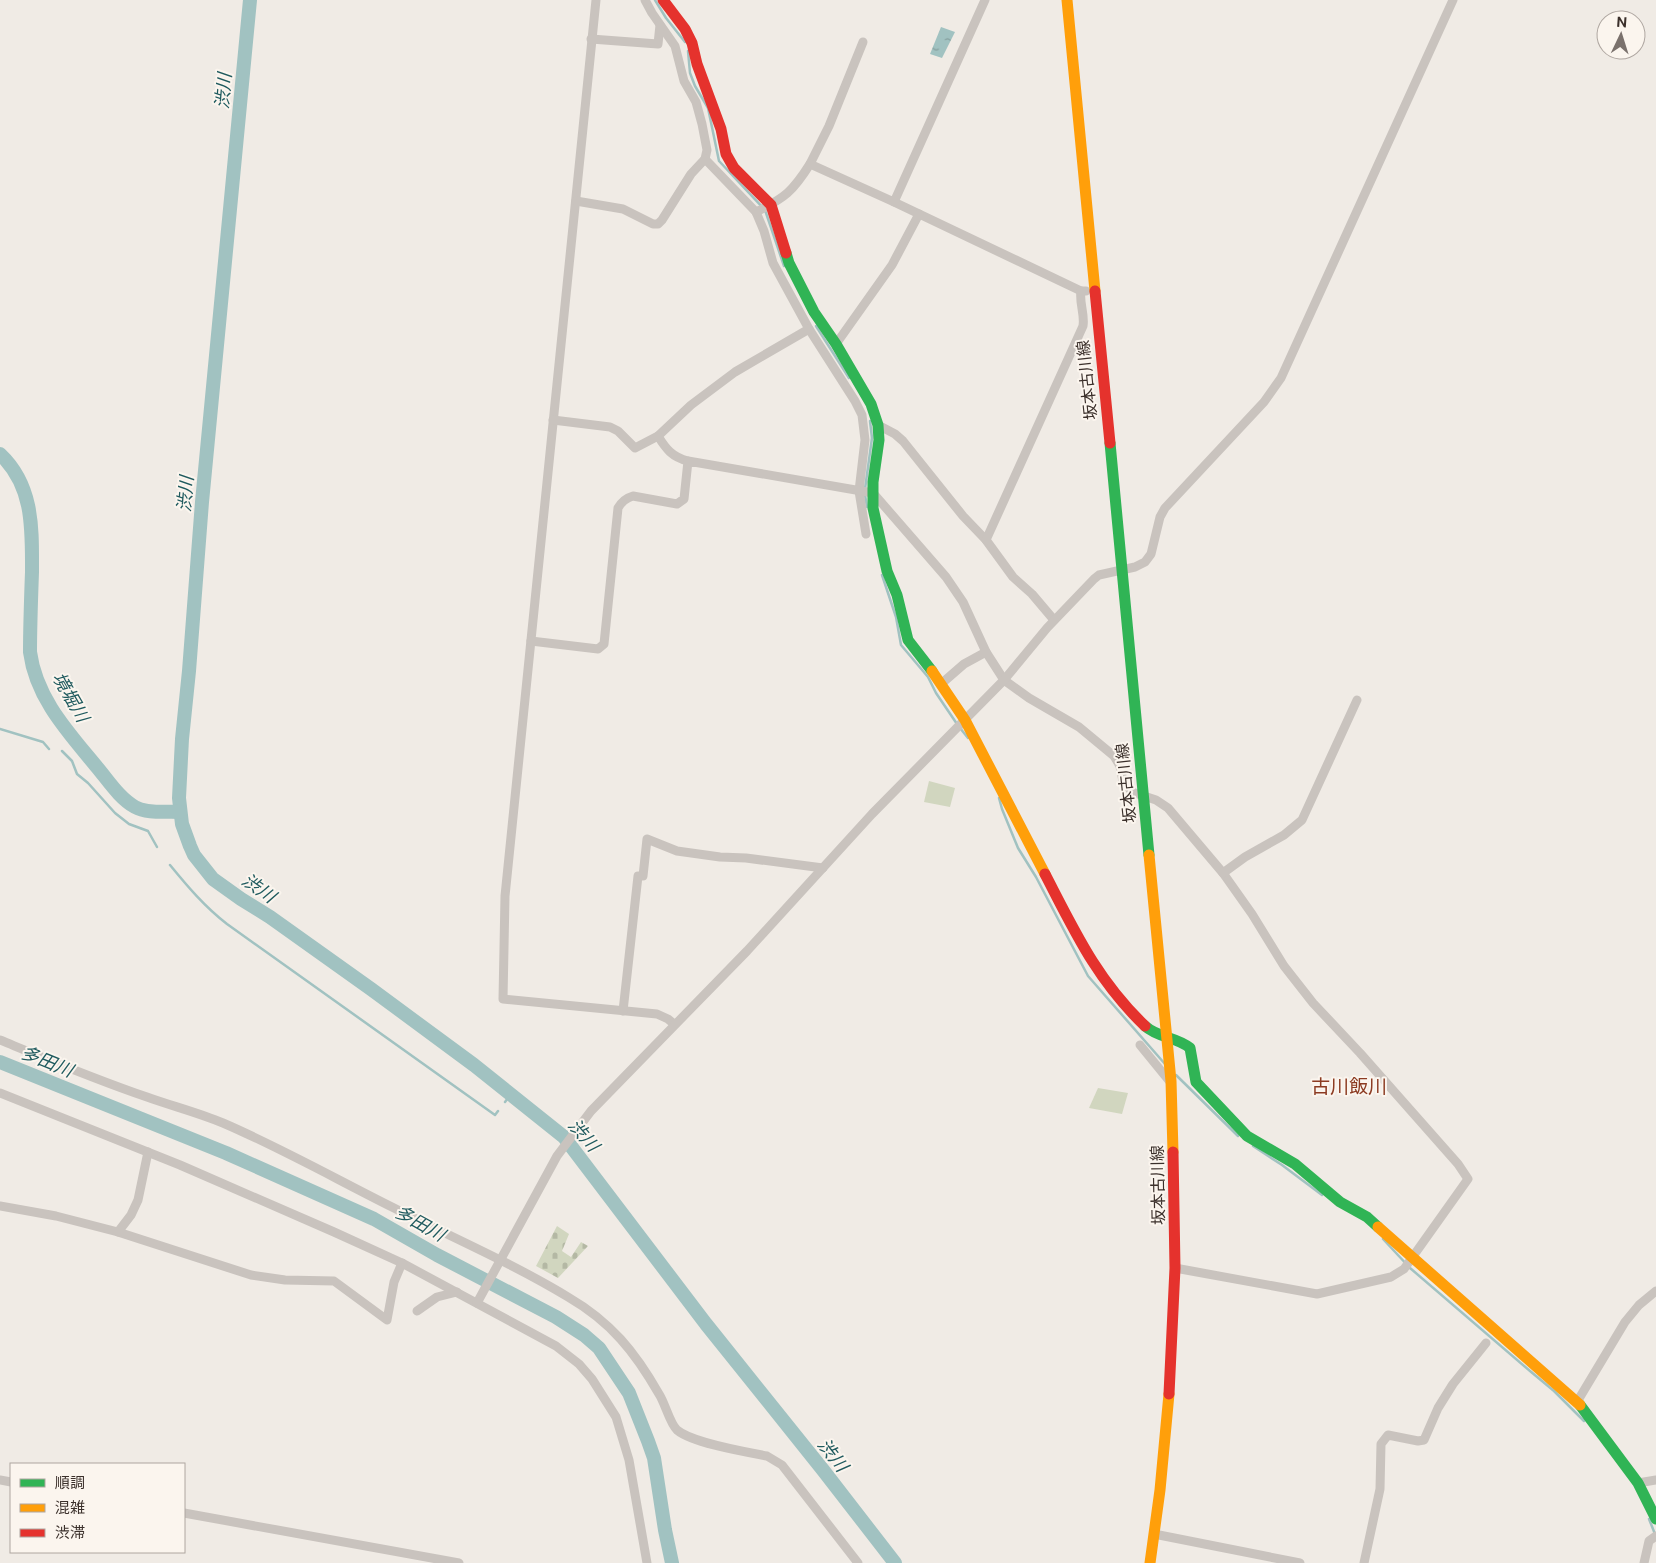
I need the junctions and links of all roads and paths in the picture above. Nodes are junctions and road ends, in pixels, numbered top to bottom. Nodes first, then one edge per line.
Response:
1 (596, 0) edge
2 (645, 0) edge
3 (663, 0) edge
4 (985, 0) edge
5 (1067, 0) edge
6 (1453, 0) edge
7 (660, 25) junction
8 (591, 38) junction
9 (863, 42) dead end
10 (705, 160) junction
11 (810, 164) junction
12 (576, 201) junction
13 (894, 202) junction
14 (769, 206) junction
15 (758, 212) junction
16 (919, 214) junction
17 (1081, 291) junction
18 (1094, 291) junction
19 (809, 329) junction
20 (829, 345) junction
21 (553, 420) junction
22 (878, 425) junction
23 (658, 436) junction
24 (688, 461) junction
25 (866, 492) junction
26 (866, 534) dead end
27 (986, 540) junction
28 (1122, 570) junction
29 (1054, 620) junction
30 (531, 641) junction
31 (986, 652) junction
32 (1004, 680) junction
33 (941, 684) junction
34 (1357, 700) dead end
35 (963, 722) junction
36 (1144, 796) junction
37 (823, 868) junction
38 (1223, 873) junction
39 (623, 1011) junction
40 (674, 1024) junction
41 (1168, 1039) junction
42 (0, 1040) edge
43 (1140, 1045) dead end
44 (1171, 1082) junction
45 (0, 1093) edge
46 (148, 1152) junction
47 (0, 1206) edge
48 (118, 1232) junction
49 (1412, 1258) junction
50 (498, 1262) junction
51 (402, 1263) junction
52 (1175, 1268) junction
53 (1656, 1291) edge
54 (457, 1292) junction
55 (478, 1300) junction
56 (417, 1311) dead end
57 (1486, 1343) dead end
58 (1577, 1402) junction
59 (1656, 1480) edge
60 (1638, 1482) junction
61 (185, 1513) edge
62 (1656, 1519) edge
63 (1154, 1534) junction
64 (1654, 1537) edge
65 (459, 1563) edge
66 (647, 1563) edge
67 (858, 1563) edge
68 (1150, 1563) edge
69 (1300, 1563) edge
70 (1364, 1563) edge
71 (1644, 1563) edge

1 - 8 street
2 - 7 street
3 - 14 street
4 - 13 street
5 - 18 street, 坂本古川線
6 - 28 street
7 - 8 street
7 - 10 street
8 - 12 street
9 - 11 street
10 - 12 street
10 - 15 street
11 - 13 street
11 - 14 street
12 - 21 street
13 - 16 street
14 - 15 street
14 - 20 street
15 - 19 street
16 - 17 street
16 - 20 street
17 - 18 street
17 - 27 street
18 - 28 street, 坂本古川線
19 - 20 street
19 - 23 street
20 - 22 street
20 - 25 street
21 - 23 street
21 - 30 street
22 - 25 street
22 - 27 street
23 - 24 street
24 - 25 street
24 - 30 street
25 - 26 street
25 - 31 street
25 - 33 street
27 - 29 street
28 - 29 street
28 - 36 street, 坂本古川線
29 - 32 street
30 - 39 street
31 - 32 street
31 - 33 street
32 - 35 street
32 - 36 street
33 - 35 street
34 - 38 street
35 - 37 street
35 - 41 street
36 - 38 street
36 - 41 street, 坂本古川線
37 - 39 street
37 - 40 street
38 - 49 street
39 - 40 street
40 - 50 street
41 - 44 street, 坂本古川線
41 - 49 street
42 - 50 street
43 - 44 street
44 - 52 street, 坂本古川線
45 - 46 street
46 - 48 street
46 - 51 street
47 - 48 street
48 - 51 street
49 - 52 street
49 - 58 street
50 - 55 street
50 - 67 street
51 - 54 street
52 - 63 street, 坂本古川線
53 - 58 street
54 - 55 street
54 - 56 street
55 - 66 street
57 - 70 street
58 - 60 street
59 - 60 street
60 - 62 street
61 - 65 street
63 - 68 street, 坂本古川線
63 - 69 street
64 - 71 street

